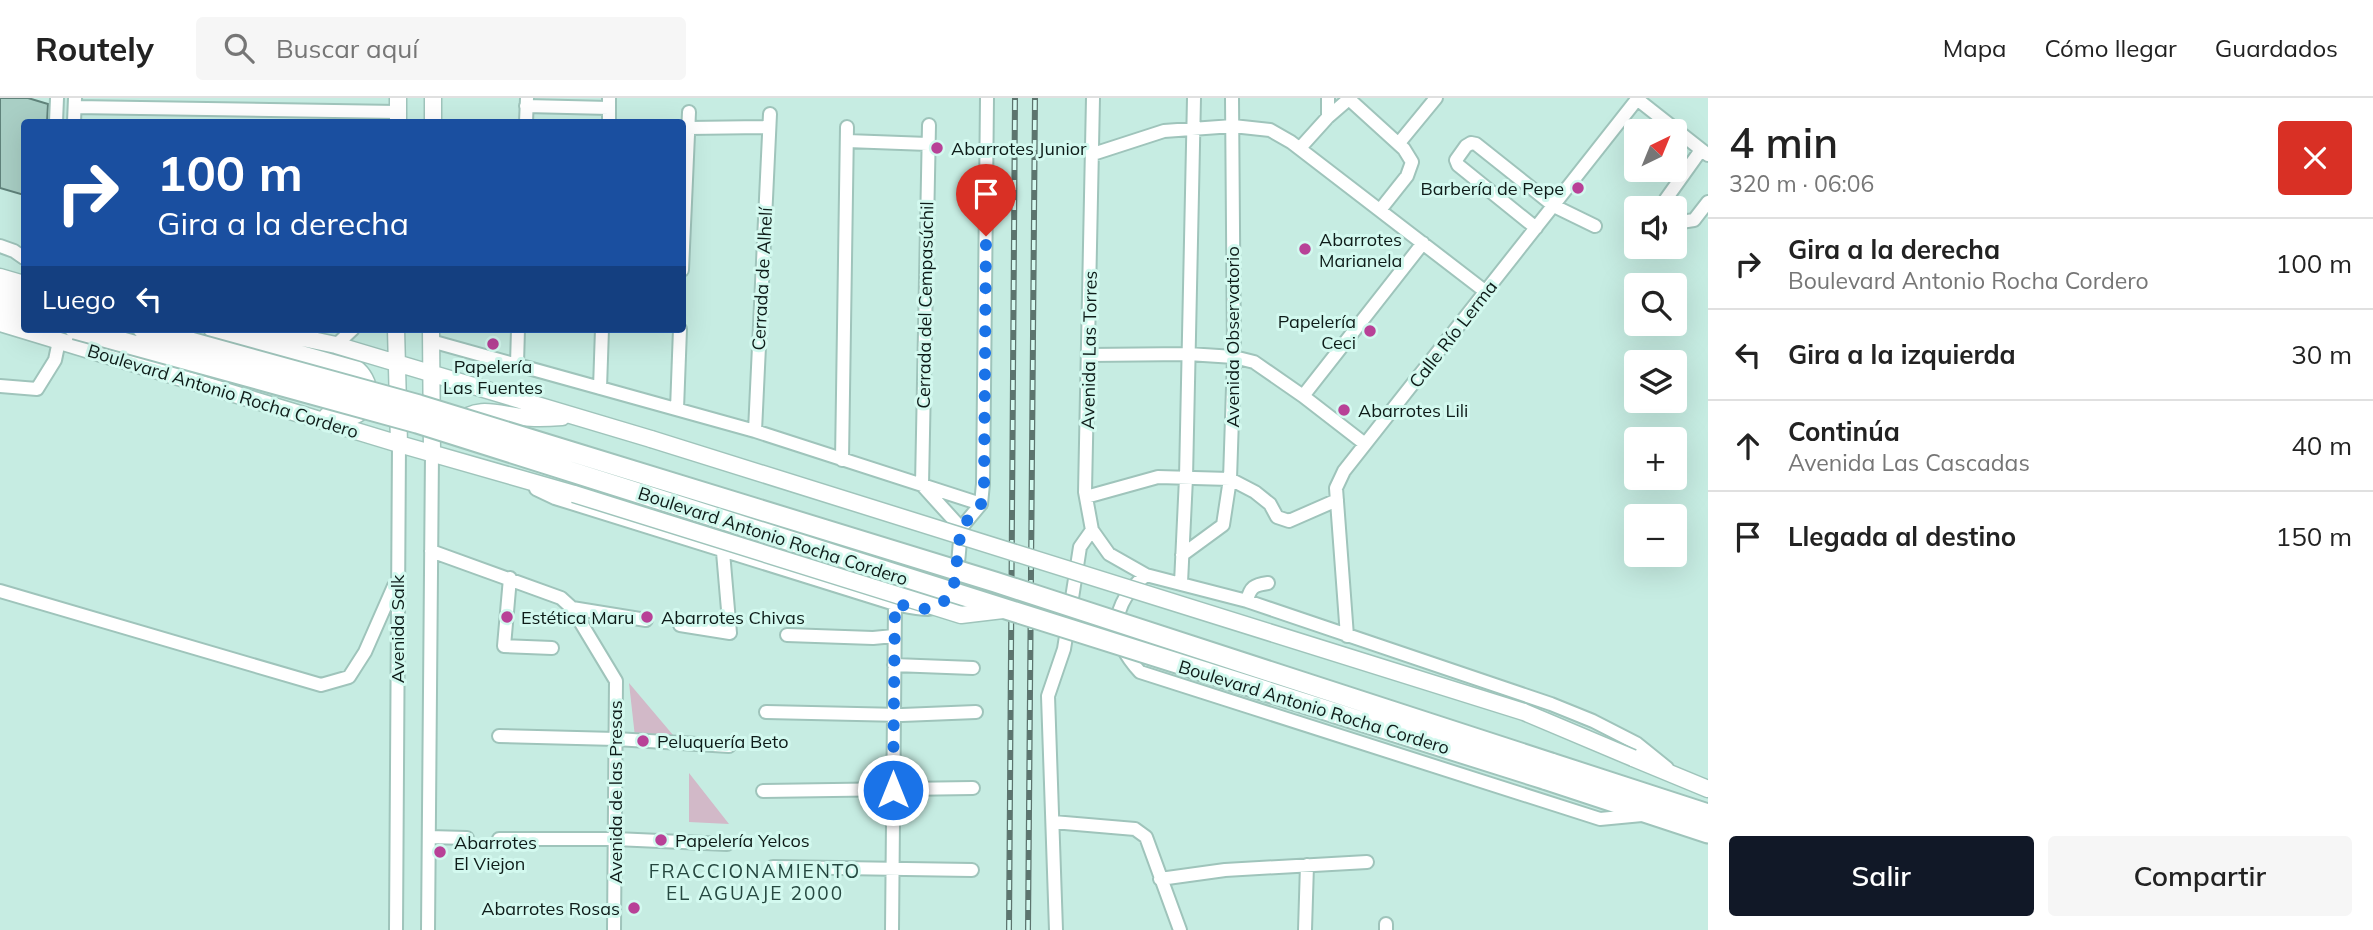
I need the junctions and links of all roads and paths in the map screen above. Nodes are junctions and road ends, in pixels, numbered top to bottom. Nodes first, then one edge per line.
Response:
1 (57, 98) edge
2 (433, 98) edge
3 (987, 98) edge
4 (1093, 98) edge
5 (1194, 98) edge
6 (1232, 98) edge
7 (1328, 98) edge
8 (1349, 98) edge
9 (1436, 98) edge
10 (1638, 99) edge
11 (75, 102) edge
12 (527, 102) edge
13 (609, 103) edge
14 (266, 109) junction
15 (398, 111) edge
16 (689, 113) dead end
17 (1328, 117) junction
18 (56, 119) edge
19 (267, 119) edge
20 (433, 119) edge
21 (929, 125) dead end
22 (1233, 126) junction
23 (847, 127) dead end
24 (688, 128) junction
25 (1193, 129) junction
26 (847, 141) junction
27 (928, 144) junction
28 (1399, 144) junction
29 (1300, 148) junction
30 (1705, 153) edge
31 (1093, 154) junction
32 (686, 175) edge
33 (1669, 196) edge
34 (1708, 202) edge
35 (1554, 206) junction
36 (1380, 210) junction
37 (1687, 221) edge
38 (1595, 226) dead end
39 (1536, 228) junction
40 (1423, 243) junction
41 (0, 246) edge
42 (21, 256) edge
43 (0, 277) edge
44 (0, 289) edge
45 (1486, 292) junction
46 (16, 305) edge
47 (158, 333) edge
48 (224, 333) edge
49 (297, 333) edge
50 (348, 333) edge
51 (396, 333) edge
52 (518, 333) edge
53 (602, 333) edge
54 (680, 333) edge
55 (67, 335) edge
56 (431, 335) edge
57 (336, 345) junction
58 (1188, 354) junction
59 (1089, 355) junction
60 (1234, 357) junction
61 (396, 363) junction
62 (517, 364) junction
63 (431, 373) junction
64 (0, 386) edge
65 (600, 388) junction
66 (1303, 396) junction
67 (677, 409) junction
68 (289, 411) junction
69 (579, 417) junction
70 (755, 431) junction
71 (399, 444) junction
72 (1365, 444) junction
73 (432, 453) junction
74 (842, 460) junction
75 (484, 467) junction
76 (511, 476) junction
77 (1186, 478) junction
78 (1230, 479) junction
79 (922, 485) junction
80 (1086, 497) junction
81 (1337, 500) junction
82 (981, 504) junction
83 (961, 528) junction
84 (1093, 530) junction
85 (431, 551) junction
86 (723, 552) junction
87 (1182, 555) junction
88 (1146, 575) junction
89 (510, 578) junction
90 (397, 579) junction
91 (1181, 583) junction
92 (1268, 583) dead end
93 (0, 591) edge
94 (1247, 601) junction
95 (895, 604) junction
96 (572, 608) junction
97 (1003, 610) junction
98 (646, 620) dead end
99 (681, 625) dead end
100 (787, 635) dead end
101 (894, 636) junction
102 (1347, 636) junction
103 (552, 648) dead end
104 (894, 664) junction
105 (974, 668) dead end
106 (766, 712) dead end
107 (976, 712) dead end
108 (894, 715) junction
109 (499, 736) dead end
110 (616, 739) junction
111 (729, 746) dead end
112 (1548, 771) junction
113 (1679, 777) junction
114 (973, 788) dead end
115 (1708, 789) edge
116 (893, 790) junction
117 (763, 791) dead end
118 (1653, 814) junction
119 (1708, 814) edge
120 (1053, 821) junction
121 (1708, 833) edge
122 (429, 837) junction
123 (467, 838) dead end
124 (499, 839) dead end
125 (615, 839) junction
126 (727, 844) dead end
127 (1367, 862) dead end
128 (1307, 865) junction
129 (773, 867) dead end
130 (893, 869) junction
131 (972, 870) dead end
132 (1160, 879) junction
133 (396, 930) edge
134 (428, 930) edge
135 (614, 930) edge
136 (892, 930) edge
137 (1056, 930) edge
138 (1180, 930) edge
139 (1305, 930) edge

1 - 18 street
2 - 20 main road
3 - 82 street
4 - 31 street, Avenida Las Torres
5 - 25 street
6 - 22 street, Avenida Observatorio
7 - 17 street
8 - 17 street
8 - 28 street
9 - 28 street
10 - 30 street
10 - 35 street, Calle Río Lerma
11 - 14 street
12 - 13 street
14 - 15 street
14 - 19 street
16 - 24 street
17 - 29 street
21 - 27 street, Cerrada del Cempasúchil
22 - 25 street
22 - 29 street
22 - 60 street, Avenida Observatorio
23 - 26 street
24 - 32 street
24 - 70 street, Cerrada de Alhelí
25 - 31 street
25 - 58 street
26 - 27 street
26 - 74 street
27 - 79 street, Cerrada del Cempasúchil
28 - 36 street
29 - 36 street
30 - 33 street
31 - 59 street, Avenida Las Torres
34 - 37 street
35 - 38 street
35 - 39 street, Calle Río Lerma
35 - 39 street
36 - 40 street
39 - 45 street, Calle Río Lerma
40 - 45 street
40 - 66 street
41 - 42 street
43 - 46 main road, Boulevard Antonio Rocha Cordero
44 - 46 highway
45 - 72 street, Calle Río Lerma
47 - 112 highway, Boulevard Antonio Rocha Cordero, bridge
48 - 68 main road
49 - 57 main road
50 - 57 street
51 - 61 main road, Avenida Salk
52 - 62 street
53 - 65 street
54 - 67 street
55 - 64 street
55 - 68 main road, Boulevard Antonio Rocha Cordero
55 - 97 highway, Boulevard Antonio Rocha Cordero, bridge
56 - 62 street
56 - 63 main road, Avenida Salk
57 - 61 main road
58 - 59 street
58 - 60 street
58 - 77 street
59 - 80 street, Avenida Las Torres
60 - 66 street
60 - 78 street, Avenida Observatorio
61 - 63 main road
61 - 71 main road, Avenida Salk
62 - 65 street
63 - 69 main road
63 - 73 main road, Avenida Salk
65 - 67 street
66 - 72 street
67 - 70 street
68 - 71 main road, Boulevard Antonio Rocha Cordero
69 - 75 main road
69 - 113 main road, bridge
70 - 74 street
71 - 73 main road, Boulevard Antonio Rocha Cordero
71 - 90 street, Avenida Salk
72 - 81 street, Calle Río Lerma
73 - 75 main road, Boulevard Antonio Rocha Cordero
73 - 85 street, Avenida Salk
74 - 79 street
75 - 76 main road, Boulevard Antonio Rocha Cordero
76 - 86 street, Boulevard Antonio Rocha Cordero
76 - 97 main road, bridge
77 - 78 street
77 - 80 street
77 - 87 street
78 - 81 street
78 - 87 street, Avenida Observatorio
79 - 82 street
79 - 83 street
80 - 84 street, Avenida Las Torres
81 - 102 street, Calle Río Lerma
82 - 83 street
83 - 95 street, Boulevard Antonio Rocha Cordero
84 - 88 street, Avenida Las Torres
84 - 120 street
85 - 89 street, Avenida de las Presas
85 - 122 street, Avenida Salk
86 - 95 street, Boulevard Antonio Rocha Cordero
86 - 99 street
87 - 91 street
88 - 91 street, Avenida Las Torres
88 - 118 street
89 - 96 street, Avenida de las Presas
89 - 103 street
90 - 93 street
90 - 133 street, Avenida Salk
91 - 94 street, Avenida Las Torres
92 - 94 street
94 - 102 street, Avenida Las Torres
95 - 101 street
96 - 98 street
96 - 110 street, Avenida de las Presas
97 - 112 highway, Boulevard Antonio Rocha Cordero, bridge
100 - 101 street
101 - 104 street
102 - 113 street, Avenida Las Torres
104 - 105 street
104 - 108 street
106 - 108 street
107 - 108 street
108 - 116 street
109 - 110 street
110 - 111 street
110 - 125 street, Avenida de las Presas
112 - 118 highway, Boulevard Antonio Rocha Cordero
112 - 119 highway, Boulevard Antonio Rocha Cordero
113 - 115 main road
114 - 116 street
116 - 117 street
116 - 130 street
118 - 121 highway, Boulevard Antonio Rocha Cordero
120 - 132 street
120 - 137 street
122 - 123 street
122 - 134 street, Avenida Salk
124 - 125 street
125 - 126 street
125 - 135 street, Avenida de las Presas
127 - 128 street
128 - 132 street
128 - 139 street
129 - 130 street
130 - 131 street
130 - 136 street
132 - 138 street

